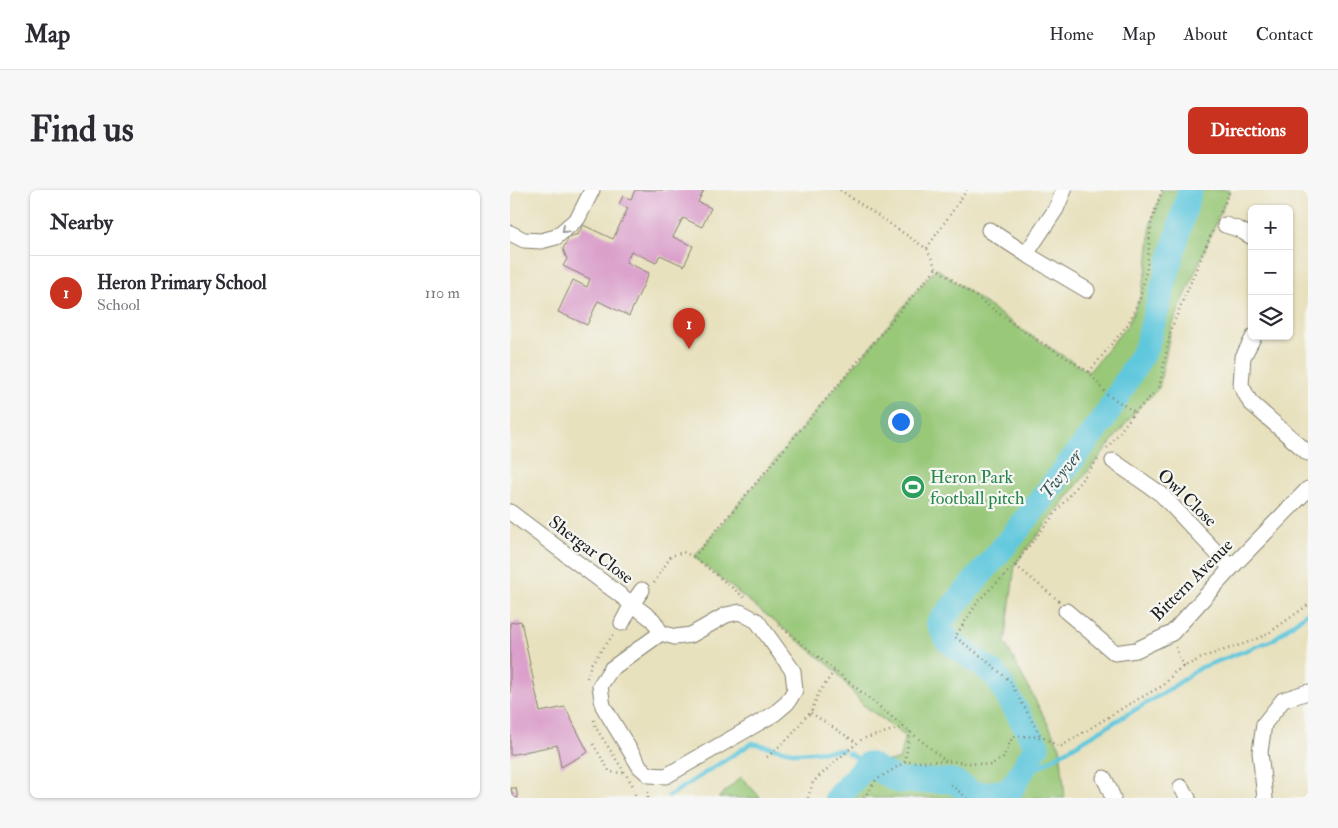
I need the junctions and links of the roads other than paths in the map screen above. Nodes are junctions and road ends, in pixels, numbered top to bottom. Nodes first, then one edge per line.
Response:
1 (592, 190) edge
2 (1064, 190) edge
3 (1219, 223) road end
4 (989, 230) dead end
5 (510, 233) edge
6 (1248, 235) edge
7 (1026, 254) junction
8 (1087, 290) dead end
9 (1252, 340) edge
10 (1308, 453) edge
11 (1113, 461) dead end
12 (1308, 489) edge
13 (510, 512) edge
14 (1231, 568) junction
15 (648, 587) road end
16 (632, 604) junction
17 (1066, 612) road end
18 (622, 623) dead end
19 (661, 633) junction
20 (1308, 692) edge
21 (1104, 778) dead end
22 (1113, 798) edge
23 (1265, 798) edge

1 -> 5 street
2 - 7 street
3 - 6 street
4 - 7 street
7 - 8 street
9 - 10 street
11 - 14 street, Owl Close
12 - 14 street, Bittern Avenue
13 - 16 street, Shergar Close
14 - 17 street, Bittern Avenue
15 - 16 street
16 - 18 street, Shergar Close
16 - 19 street
19 - 19 street
20 - 23 street
21 - 22 street

